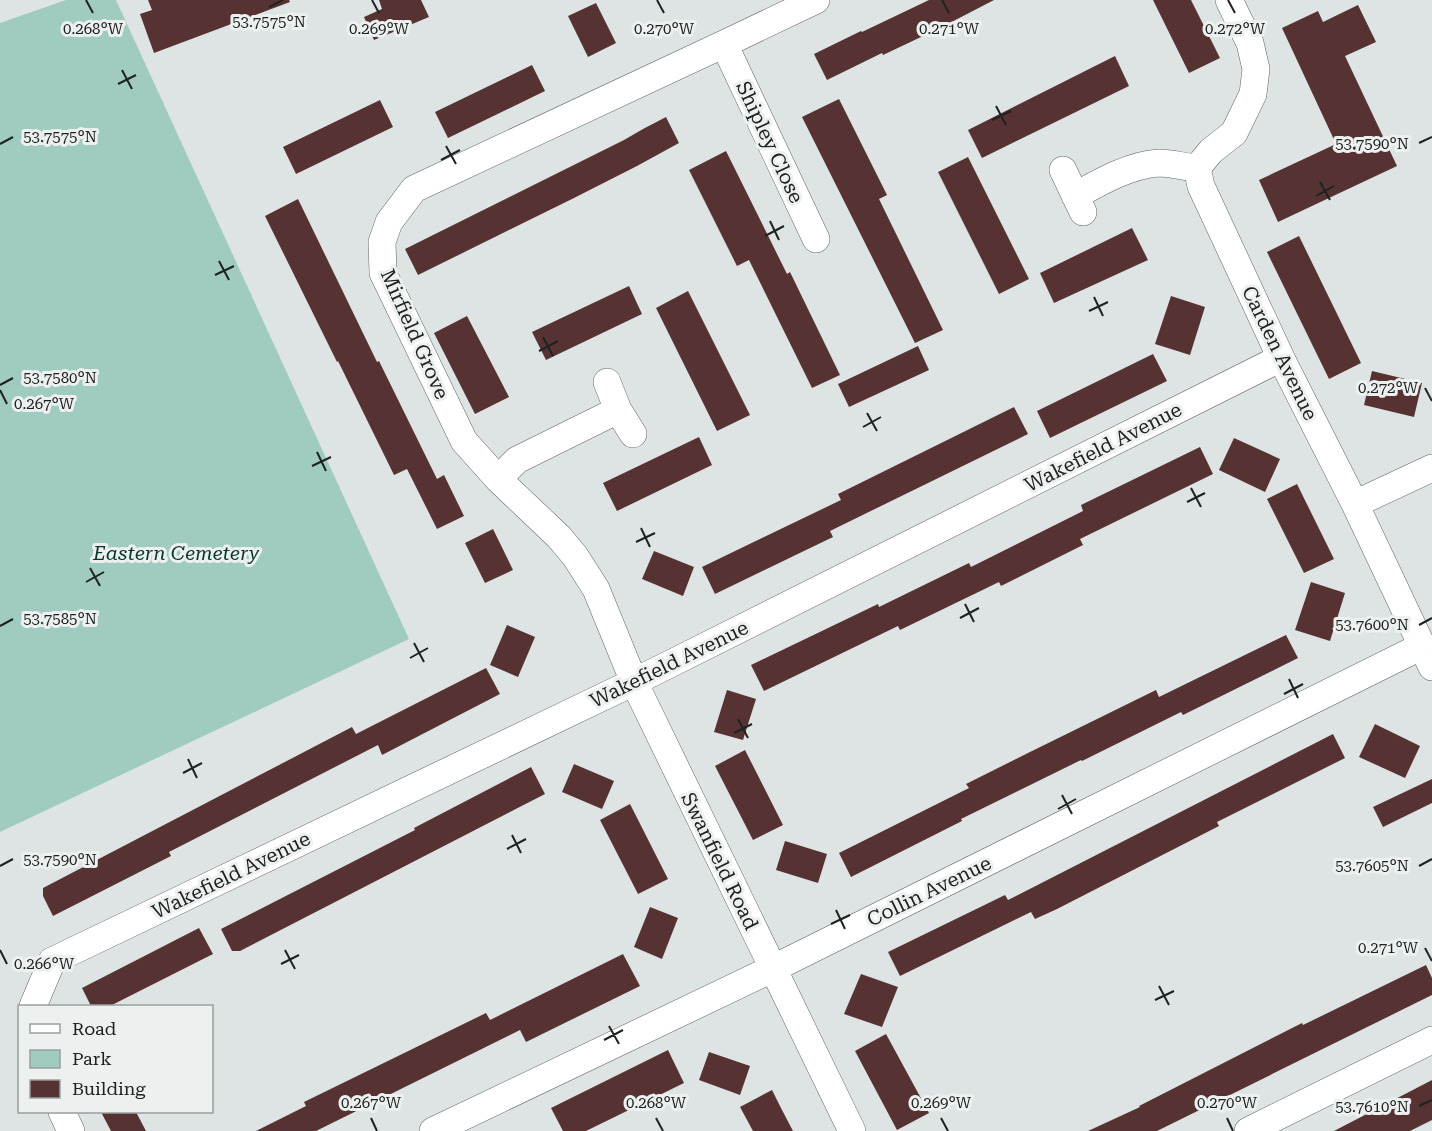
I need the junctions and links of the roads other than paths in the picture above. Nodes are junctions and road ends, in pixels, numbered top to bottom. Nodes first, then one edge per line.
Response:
1 (816, 0) edge
2 (1229, 0) edge
3 (724, 44) junction
4 (1197, 168) junction
5 (1063, 170) dead end
6 (816, 239) dead end
7 (1281, 358) junction
8 (607, 382) dead end
9 (618, 410) junction
10 (633, 434) dead end
11 (1432, 468) edge
12 (498, 479) junction
13 (1355, 504) junction
14 (596, 589) joint
15 (1427, 656) edge
16 (634, 682) junction
17 (772, 969) junction
18 (33, 1005) edge
19 (1432, 1040) edge
20 (434, 1131) edge
21 (852, 1131) edge
22 (1248, 1131) edge

1 - 3 street, Mirfield Grove
2 - 4 street
3 - 6 street, Shipley Close
3 - 12 street, Mirfield Grove
4 - 5 street
4 - 7 street, Carden Avenue
7 - 13 street, Carden Avenue
7 - 16 street, Wakefield Avenue
8 - 9 street
9 - 10 street
9 - 12 street
11 - 13 street
12 - 14 street, Mirfield Grove
13 - 15 street, Carden Avenue
14 - 16 street, Swanfield Road
15 - 17 street, Collin Avenue
16 - 17 street, Swanfield Road
16 - 18 street, Wakefield Avenue
17 - 20 street, Collin Avenue
17 - 21 street, Swanfield Road
19 - 22 street

